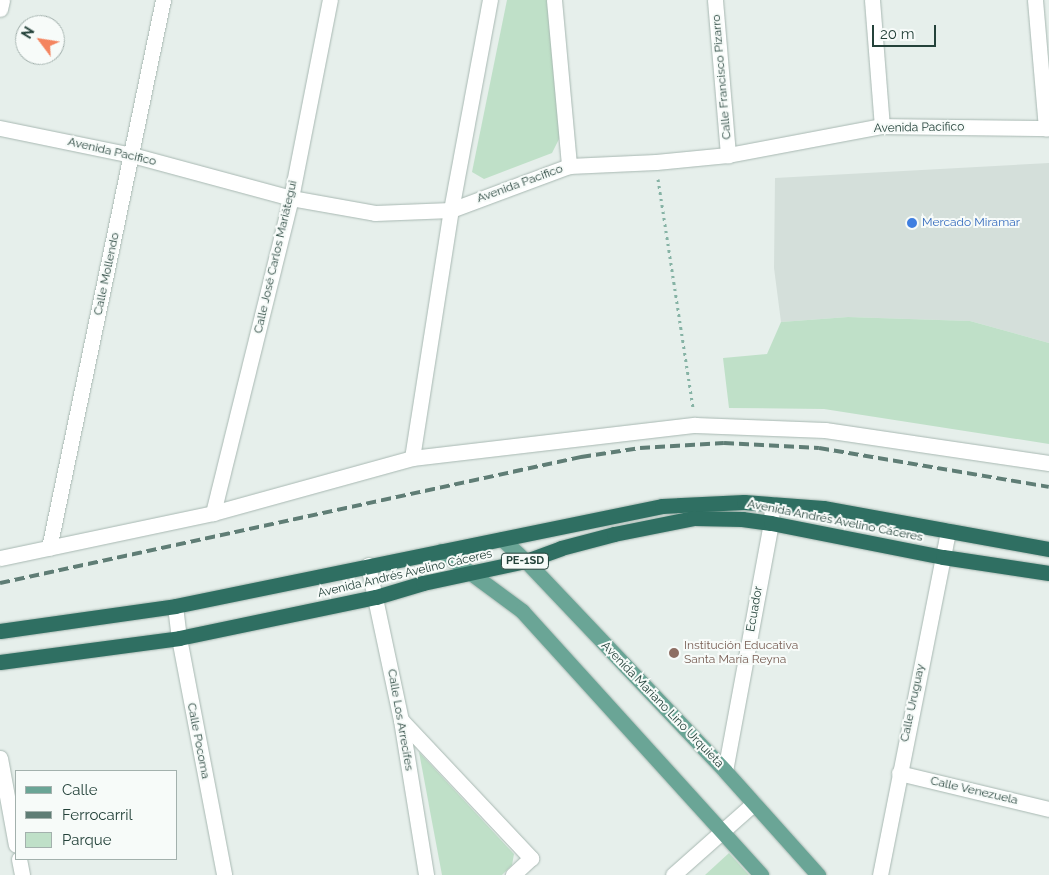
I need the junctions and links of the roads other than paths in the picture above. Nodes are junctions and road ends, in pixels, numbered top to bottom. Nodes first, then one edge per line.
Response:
1 (2, 0) edge
2 (163, 0) edge
3 (330, 0) edge
4 (490, 0) edge
5 (554, 0) edge
6 (715, 0) edge
7 (872, 0) edge
8 (1035, 0) edge
9 (0, 9) edge
10 (882, 126) junction
11 (0, 128) edge
12 (1048, 129) edge
13 (132, 155) junction
14 (728, 155) junction
15 (568, 166) junction
16 (291, 198) junction
17 (451, 210) junction
18 (412, 458) junction
19 (1049, 463) edge
20 (772, 504) junction
21 (213, 512) junction
22 (771, 523) junction
23 (948, 531) junction
24 (502, 539) junction
25 (49, 548) junction
26 (1049, 549) edge
27 (441, 551) junction
28 (943, 557) junction
29 (0, 558) edge
30 (526, 561) junction
31 (368, 565) junction
32 (470, 574) junction
33 (1049, 574) edge
34 (376, 596) junction
35 (175, 606) junction
36 (0, 631) edge
37 (179, 638) junction
38 (0, 662) edge
39 (401, 720) junction
40 (0, 758) edge
41 (725, 771) junction
42 (898, 773) junction
43 (754, 803) junction
44 (1049, 809) edge
45 (723, 832) junction
46 (15, 840) edge
47 (19, 860) edge
48 (22, 875) edge
49 (224, 875) edge
50 (426, 875) edge
51 (513, 875) edge
52 (673, 875) edge
53 (761, 875) edge
54 (818, 875) edge
55 (880, 875) edge

1 - 9 street
2 - 13 street, Calle Mollendo
3 - 16 street, Calle José Carlos Mariátegui
4 - 17 street
5 - 15 street
6 - 14 street, Calle Francisco Pizarro
7 - 10 street
8 - 12 street
10 - 12 street, Avenida Pacifico
10 - 14 street, Avenida Pacifico
11 - 13 street, Avenida Pacifico
13 - 16 street, Avenida Pacifico
13 - 25 street, Calle Mollendo
14 - 15 street, Avenida Pacifico
15 - 17 street, Avenida Pacifico
16 - 17 street, Avenida Pacifico
16 - 21 street, Calle José Carlos Mariátegui
17 - 18 street
18 - 19 street
18 - 21 street
20 - 22 street, Ecuador
20 - 23 highway, Avenida Andrés Avelino Cáceres / PE-1SD
20 - 24 highway, Avenida Andrés Avelino Cáceres / PE-1SD
21 - 25 street
22 - 28 highway, Avenida Andrés Avelino Cáceres / PE-1SD
22 - 30 highway, Avenida Andrés Avelino Cáceres / PE-1SD
22 - 41 street, Ecuador
23 - 26 highway, Avenida Andrés Avelino Cáceres / PE-1SD
23 - 28 street, Calle Uruguay
24 - 27 highway, Avenida Andrés Avelino Cáceres / PE-1SD
24 - 30 main road, Avenida Mariano Lino Urquieta
25 - 29 street
27 - 31 highway, Avenida Andrés Avelino Cáceres / PE-1SD
27 - 32 main road
28 - 33 highway, Avenida Andrés Avelino Cáceres / PE-1SD
28 - 42 street, Calle Uruguay
30 - 32 highway, Avenida Andrés Avelino Cáceres / PE-1SD
30 - 41 main road, Avenida Mariano Lino Urquieta
31 - 34 street, Calle Los Arrecifes
31 - 35 highway, Avenida Andrés Avelino Cáceres / PE-1SD
32 - 34 highway, Avenida Andrés Avelino Cáceres / PE-1SD
32 - 45 main road
34 - 37 highway, Avenida Andrés Avelino Cáceres / PE-1SD
34 - 39 street, Calle Los Arrecifes
35 - 36 highway, Avenida Andrés Avelino Cáceres / PE-1SD
35 - 37 street, Calle Pocoma
37 - 38 highway, Avenida Andrés Avelino Cáceres / PE-1SD
37 - 49 street, Calle Pocoma
39 - 50 street, Calle Los Arrecifes
39 - 51 street
40 - 46 street
41 - 43 main road, Avenida Mariano Lino Urquieta
42 - 44 street, Calle Venezuela
42 - 55 street, Calle Uruguay
43 - 45 street
43 - 54 main road, Avenida Mariano Lino Urquieta
45 - 52 street
45 - 53 main road
47 - 48 street

